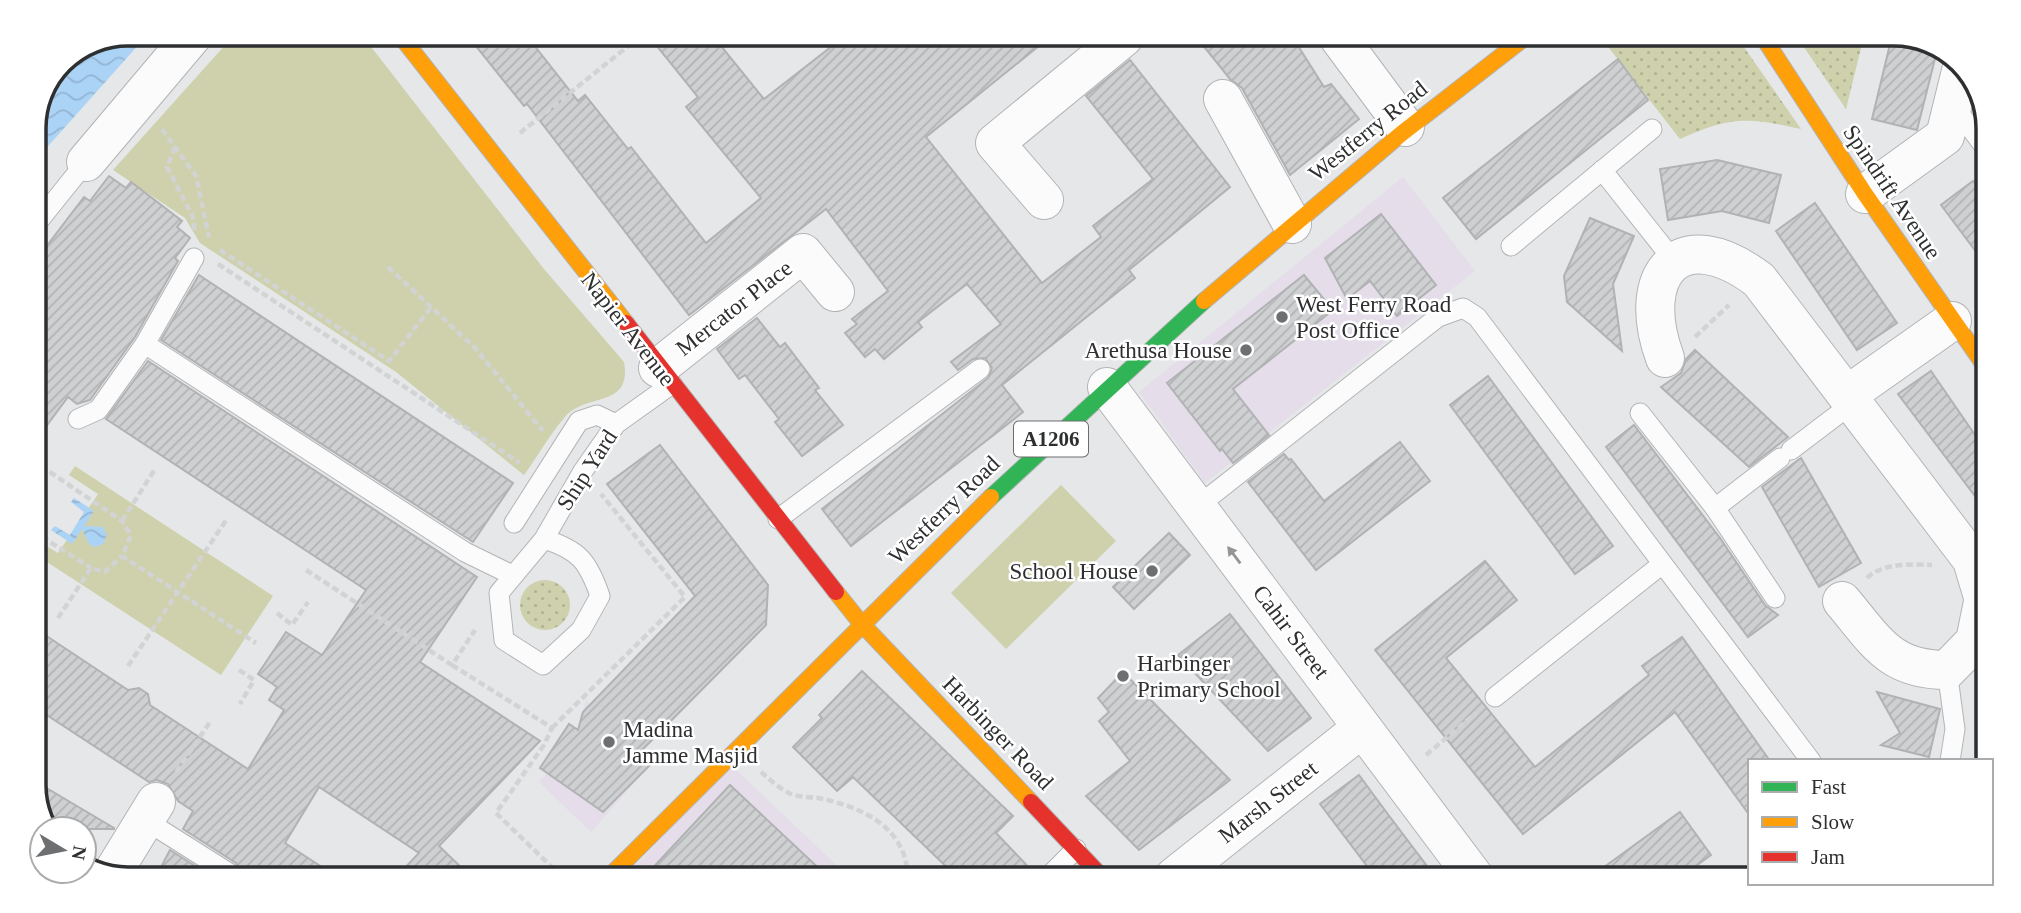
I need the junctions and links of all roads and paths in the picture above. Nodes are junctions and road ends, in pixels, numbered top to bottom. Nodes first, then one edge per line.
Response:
1 (185, 45) edge
2 (407, 45) edge
3 (630, 45) edge
4 (1114, 45) edge
5 (1344, 45) edge
6 (1515, 45) edge
7 (1768, 45) edge
8 (1959, 79) edge
9 (140, 98) junction
10 (1223, 99) dead end
11 (1953, 105) junction
12 (1405, 127) junction
13 (1652, 129) dead end
14 (1975, 134) edge
15 (175, 147) junction
16 (492, 156) junction
17 (86, 162) joint
18 (1602, 170) junction
19 (1865, 194) junction
20 (1044, 200) dead end
21 (46, 212) edge
22 (1292, 223) junction
23 (208, 242) dead end
24 (1511, 246) dead end
25 (219, 249) dead end
26 (195, 254) junction
27 (1674, 261) junction
28 (388, 267) dead end
29 (835, 292) dead end
30 (1770, 295) junction
31 (430, 309) junction
32 (1952, 321) junction
33 (145, 344) junction
34 (1975, 353) edge
35 (1665, 358) joint
36 (980, 369) dead end
37 (665, 376) junction
38 (1107, 387) junction
39 (1850, 399) junction
40 (1640, 413) dead end
41 (78, 419) dead end
42 (616, 424) junction
43 (559, 450) junction
44 (46, 469) edge
45 (155, 470) dead end
46 (1198, 506) junction
47 (1715, 508) junction
48 (227, 519) dead end
49 (778, 519) junction
50 (122, 521) junction
51 (514, 523) dead end
52 (46, 539) edge
53 (544, 539) junction
54 (122, 556) junction
55 (1661, 565) junction
56 (91, 568) junction
57 (306, 569) dead end
58 (1976, 573) edge
59 (512, 575) junction
60 (1976, 587) edge
61 (176, 591) junction
62 (499, 593) junction
63 (1775, 598) dead end
64 (1842, 601) joint
65 (308, 602) dead end
66 (277, 613) dead end
67 (58, 618) dead end
68 (860, 622) junction
69 (1976, 633) edge
70 (256, 643) dead end
71 (452, 665) junction
72 (128, 666) dead end
73 (239, 670) dead end
74 (1947, 670) junction
75 (1495, 697) joint
76 (240, 704) dead end
77 (210, 722) dead end
78 (1362, 727) junction
79 (735, 748) junction
80 (1809, 759) edge
81 (1950, 759) edge
82 (1399, 777) junction
83 (150, 811) junction
84 (1076, 849) junction
85 (117, 866) edge
86 (221, 867) edge
87 (552, 867) edge
88 (618, 867) edge
89 (907, 867) edge
90 (1058, 867) edge
91 (1093, 867) edge
92 (1187, 867) edge
93 (1467, 867) edge

1 - 9 street
2 - 16 street, Napier Avenue
3 - 16 path
4 - 20 street
5 - 12 street
6 - 12 street, Westferry Road / A1206
7 - 19 street, Spindrift Avenue
8 - 11 street
9 - 15 path
9 - 17 street
10 - 22 street
11 - 14 lane
11 - 19 street
12 - 22 street, Westferry Road / A1206
13 - 18 lane
15 - 23 path
15 - 26 path
16 - 37 street, Napier Avenue
17 - 21 lane
18 - 24 lane
18 - 27 lane
19 - 32 street, Spindrift Avenue
22 - 38 street, Westferry Road / A1206
25 - 31 path
26 - 33 lane
26 - 43 path
27 - 30 street
27 - 35 street
28 - 31 path
29 - 37 street, Mercator Place
30 - 35 path
30 - 39 street
31 - 43 path
32 - 34 street, Spindrift Avenue
32 - 39 street
33 - 41 lane
33 - 59 lane
36 - 49 lane
37 - 42 lane, Ship Yard
37 - 49 street, Napier Avenue
38 - 46 street, Cahir Street
38 - 68 street, Westferry Road / A1206
39 - 47 lane
39 - 58 street
40 - 47 lane
42 - 43 lane
42 - 53 lane, Ship Yard
43 - 51 lane
44 - 50 path
45 - 50 path
46 - 55 lane
78 -> 46 street, Cahir Street
47 - 63 lane
48 - 61 path
49 - 68 street, Napier Avenue
50 - 54 path
52 - 56 path
53 - 59 lane, Ship Yard
53 - 62 lane, Ship Yard
54 - 56 path
54 - 61 path
55 - 75 lane
55 - 80 lane
56 - 67 path
57 - 71 path
59 - 62 lane, Ship Yard
60 - 64 path
61 - 70 path
61 - 72 path
62 - 71 path
64 - 74 street
65 - 66 path
68 - 79 street, Westferry Road / A1206
68 - 84 street, Harbinger Road
69 - 74 street
71 - 87 path
73 - 76 path
74 - 81 lane
75 - 82 path
77 - 83 path
78 - 82 street, Cahir Street
78 - 92 street, Marsh Street
79 - 88 street, Westferry Road / A1206
79 - 89 path
82 - 93 street, Cahir Street
83 - 85 street
83 - 86 lane
84 - 90 lane
84 - 91 street, Harbinger Road

